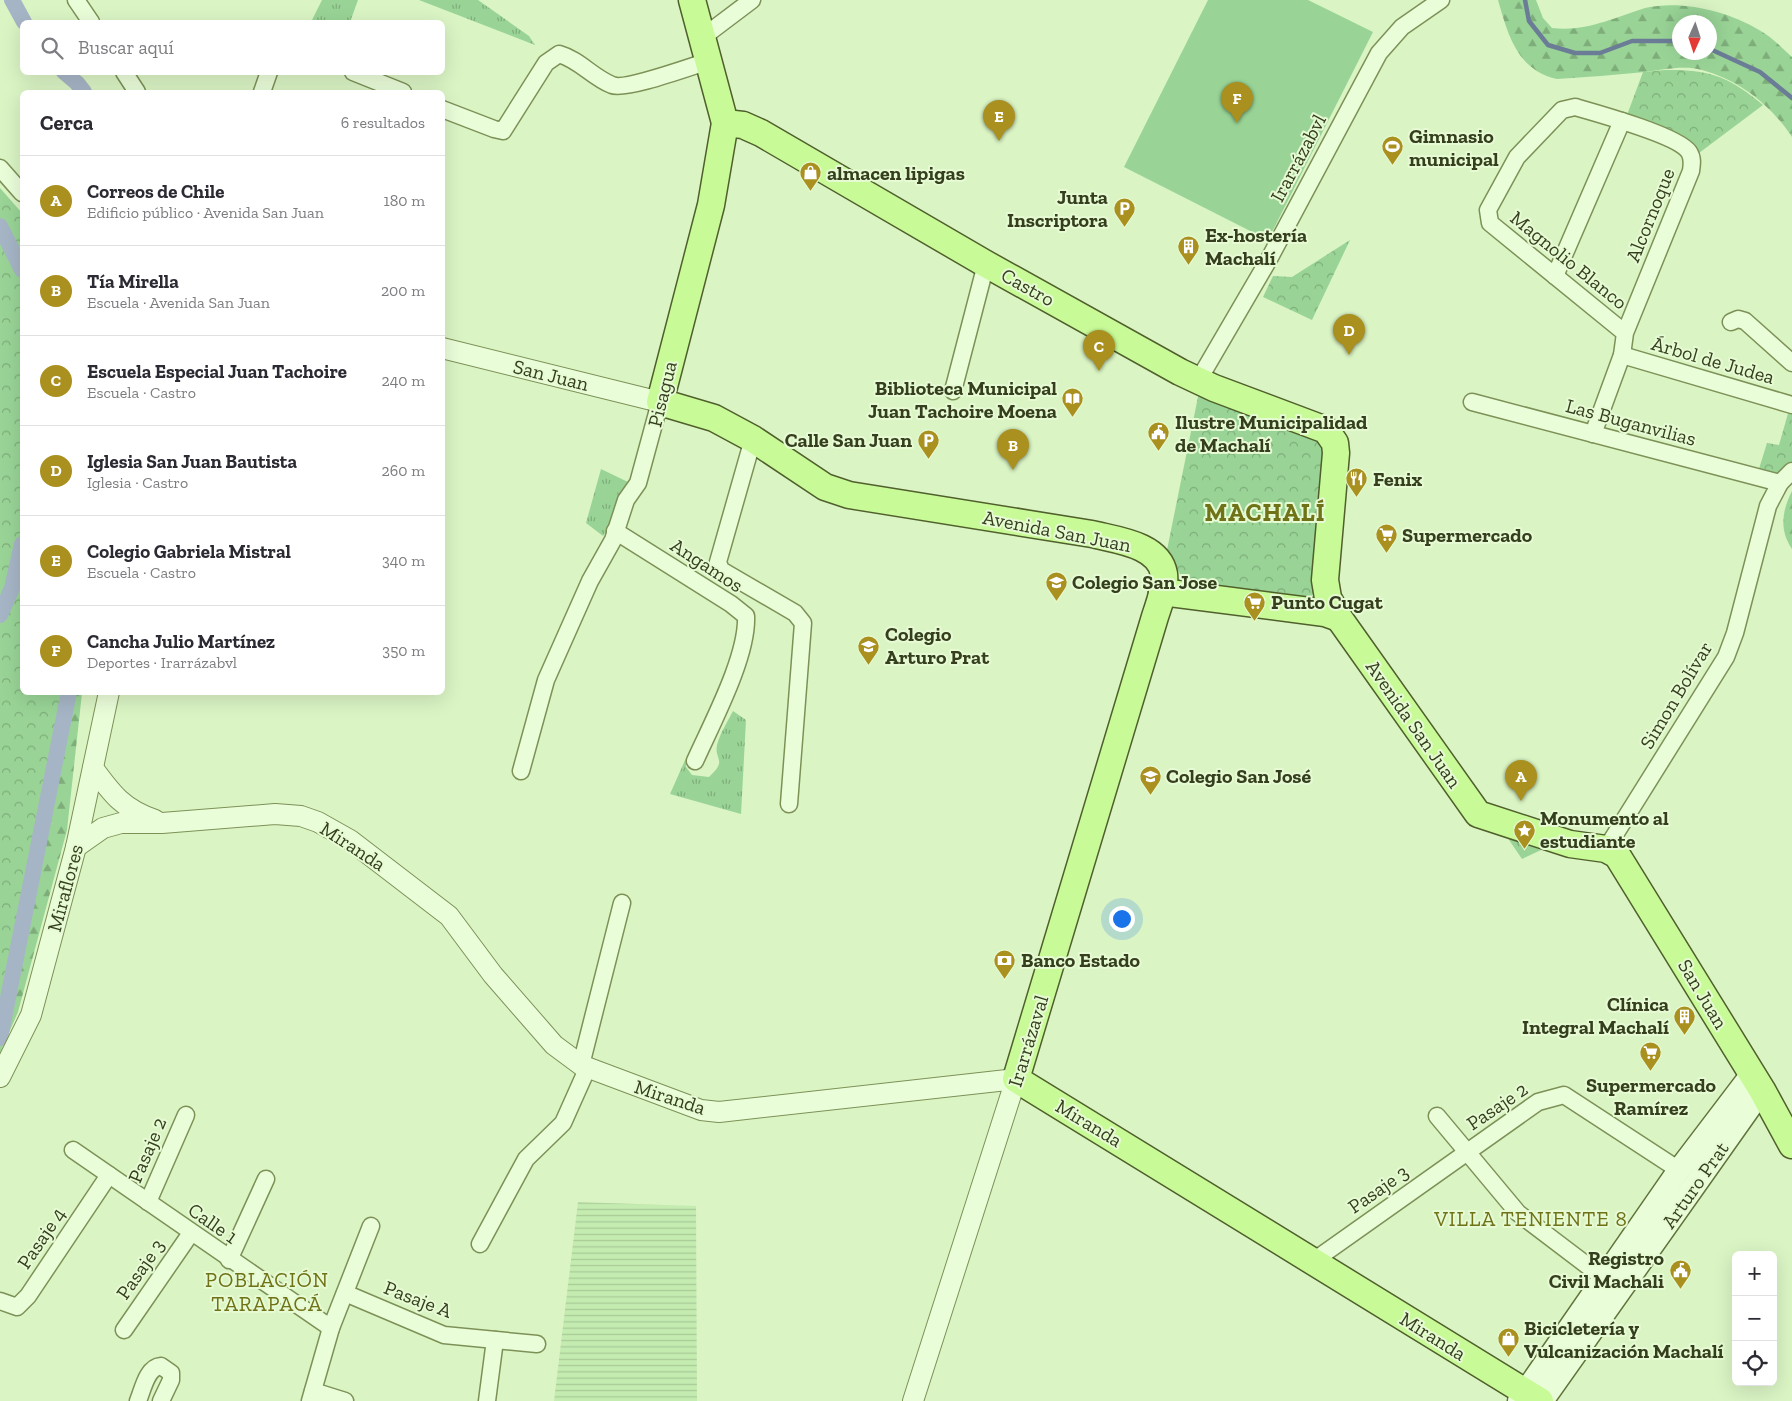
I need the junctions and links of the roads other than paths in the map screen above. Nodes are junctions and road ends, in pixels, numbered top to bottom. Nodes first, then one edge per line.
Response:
1 (76, 0) edge
2 (692, 0) edge
3 (752, 0) edge
4 (1441, 0) edge
5 (90, 20) edge
6 (706, 49) junction
7 (126, 75) edge
8 (268, 75) edge
9 (360, 75) edge
10 (136, 90) edge
11 (263, 90) edge
12 (398, 90) edge
13 (445, 110) edge
14 (1622, 121) junction
15 (725, 123) junction
16 (1689, 152) joint
17 (0, 168) edge
18 (20, 191) edge
19 (986, 264) junction
20 (1555, 276) junction
21 (1731, 322) dead end
22 (1625, 333) junction
23 (445, 349) edge
24 (1622, 355) junction
25 (1792, 363) edge
26 (1198, 381) junction
27 (952, 391) dead end
28 (660, 402) junction
29 (1472, 402) dead end
30 (1792, 405) edge
31 (1593, 434) junction
32 (753, 439) junction
33 (1335, 443) joint
34 (1786, 477) edge
35 (615, 532) junction
36 (1162, 592) junction
37 (1339, 618) junction
38 (108, 695) edge
39 (695, 761) dead end
40 (93, 768) junction
41 (521, 772) dead end
42 (789, 804) dead end
43 (162, 823) junction
44 (76, 847) junction
45 (1606, 849) junction
46 (622, 903) dead end
47 (584, 1066) junction
48 (0, 1077) edge
49 (1016, 1079) junction
50 (1757, 1082) junction
51 (186, 1115) dead end
52 (1437, 1116) dead end
53 (1792, 1145) edge
54 (73, 1150) dead end
55 (1468, 1152) junction
56 (1678, 1170) junction
57 (109, 1175) junction
58 (266, 1179) dead end
59 (148, 1202) junction
60 (371, 1226) dead end
61 (191, 1233) junction
62 (480, 1244) dead end
63 (229, 1260) junction
64 (1312, 1262) junction
65 (1606, 1278) junction
66 (345, 1293) junction
67 (0, 1300) edge
68 (331, 1328) junction
69 (124, 1330) dead end
70 (495, 1340) junction
71 (537, 1344) dead end
72 (312, 1396) edge
73 (1531, 1399) edge
74 (138, 1401) edge
75 (161, 1401) edge
76 (345, 1401) edge
77 (487, 1401) edge
78 (913, 1401) edge

1 - 5 street
2 - 6 main road, Pisagua
3 - 6 street
4 - 26 street, Irarrázabvl
6 - 13 street
6 - 15 main road, Pisagua
7 - 10 street
8 - 11 street
9 - 12 street
14 - 16 street, Magnolio Blanco
14 - 20 street
14 - 20 street, Magnolio Blanco
15 - 19 main road, Castro
15 - 28 main road, Pisagua
16 - 22 street, Alcornoque
17 - 18 street
19 - 26 main road, Castro
19 - 27 street
20 - 22 street, Magnolio Blanco
21 - 25 street
22 - 24 street, Alcornoque
23 - 28 street, San Juan
24 - 30 street, Árbol de Judea
24 - 31 street, Alcornoque
26 - 33 main road, Castro
28 - 32 main road, Avenida San Juan
28 - 35 street, Pisagua
29 - 31 street, Las Buganvilias
31 - 34 street, Las Buganvilias
32 - 36 main road, Avenida San Juan
32 - 42 street
33 - 37 main road, Avenida San Juan
34 - 45 street, Simon Bolívar
35 - 39 street, Angamos
35 - 41 street, Pisagua
36 - 37 main road
36 - 49 main road, Irarrázaval
37 - 45 main road, Avenida San Juan
38 - 40 street, Miraflores
40 - 43 street, Miranda
40 - 44 street, Miraflores
43 - 44 street, Miranda
43 - 47 street, Miranda
44 - 48 street, Miraflores
45 - 50 main road, San Juan
46 - 47 street
47 - 49 street, Miranda
47 - 62 street
49 - 64 main road, Miranda
49 - 78 street, Irarrázaval
50 - 53 main road, San Juan
50 - 56 main road, Arturo Prat
50 - 73 main road, Arturo Prat
51 - 59 street, Pasaje 2
52 - 55 street
54 - 57 street, Calle 1
55 - 56 street, Pasaje 2
55 - 64 street, Pasaje 3
55 - 65 street
56 - 65 main road, Arturo Prat
57 - 59 street, Calle 1
57 - 67 street, Pasaje 4
58 - 63 street
59 - 61 street, Calle 1
60 - 66 street
61 - 63 street, Calle 1
61 - 69 street, Pasaje 3
63 - 68 street, Calle 1
64 - 73 main road, Miranda
65 - 73 main road, Arturo Prat
66 - 68 street
66 - 70 street, Pasaje A
68 - 72 street
70 - 71 street, Pasaje A
70 - 77 street
72 - 76 street
74 - 75 street

